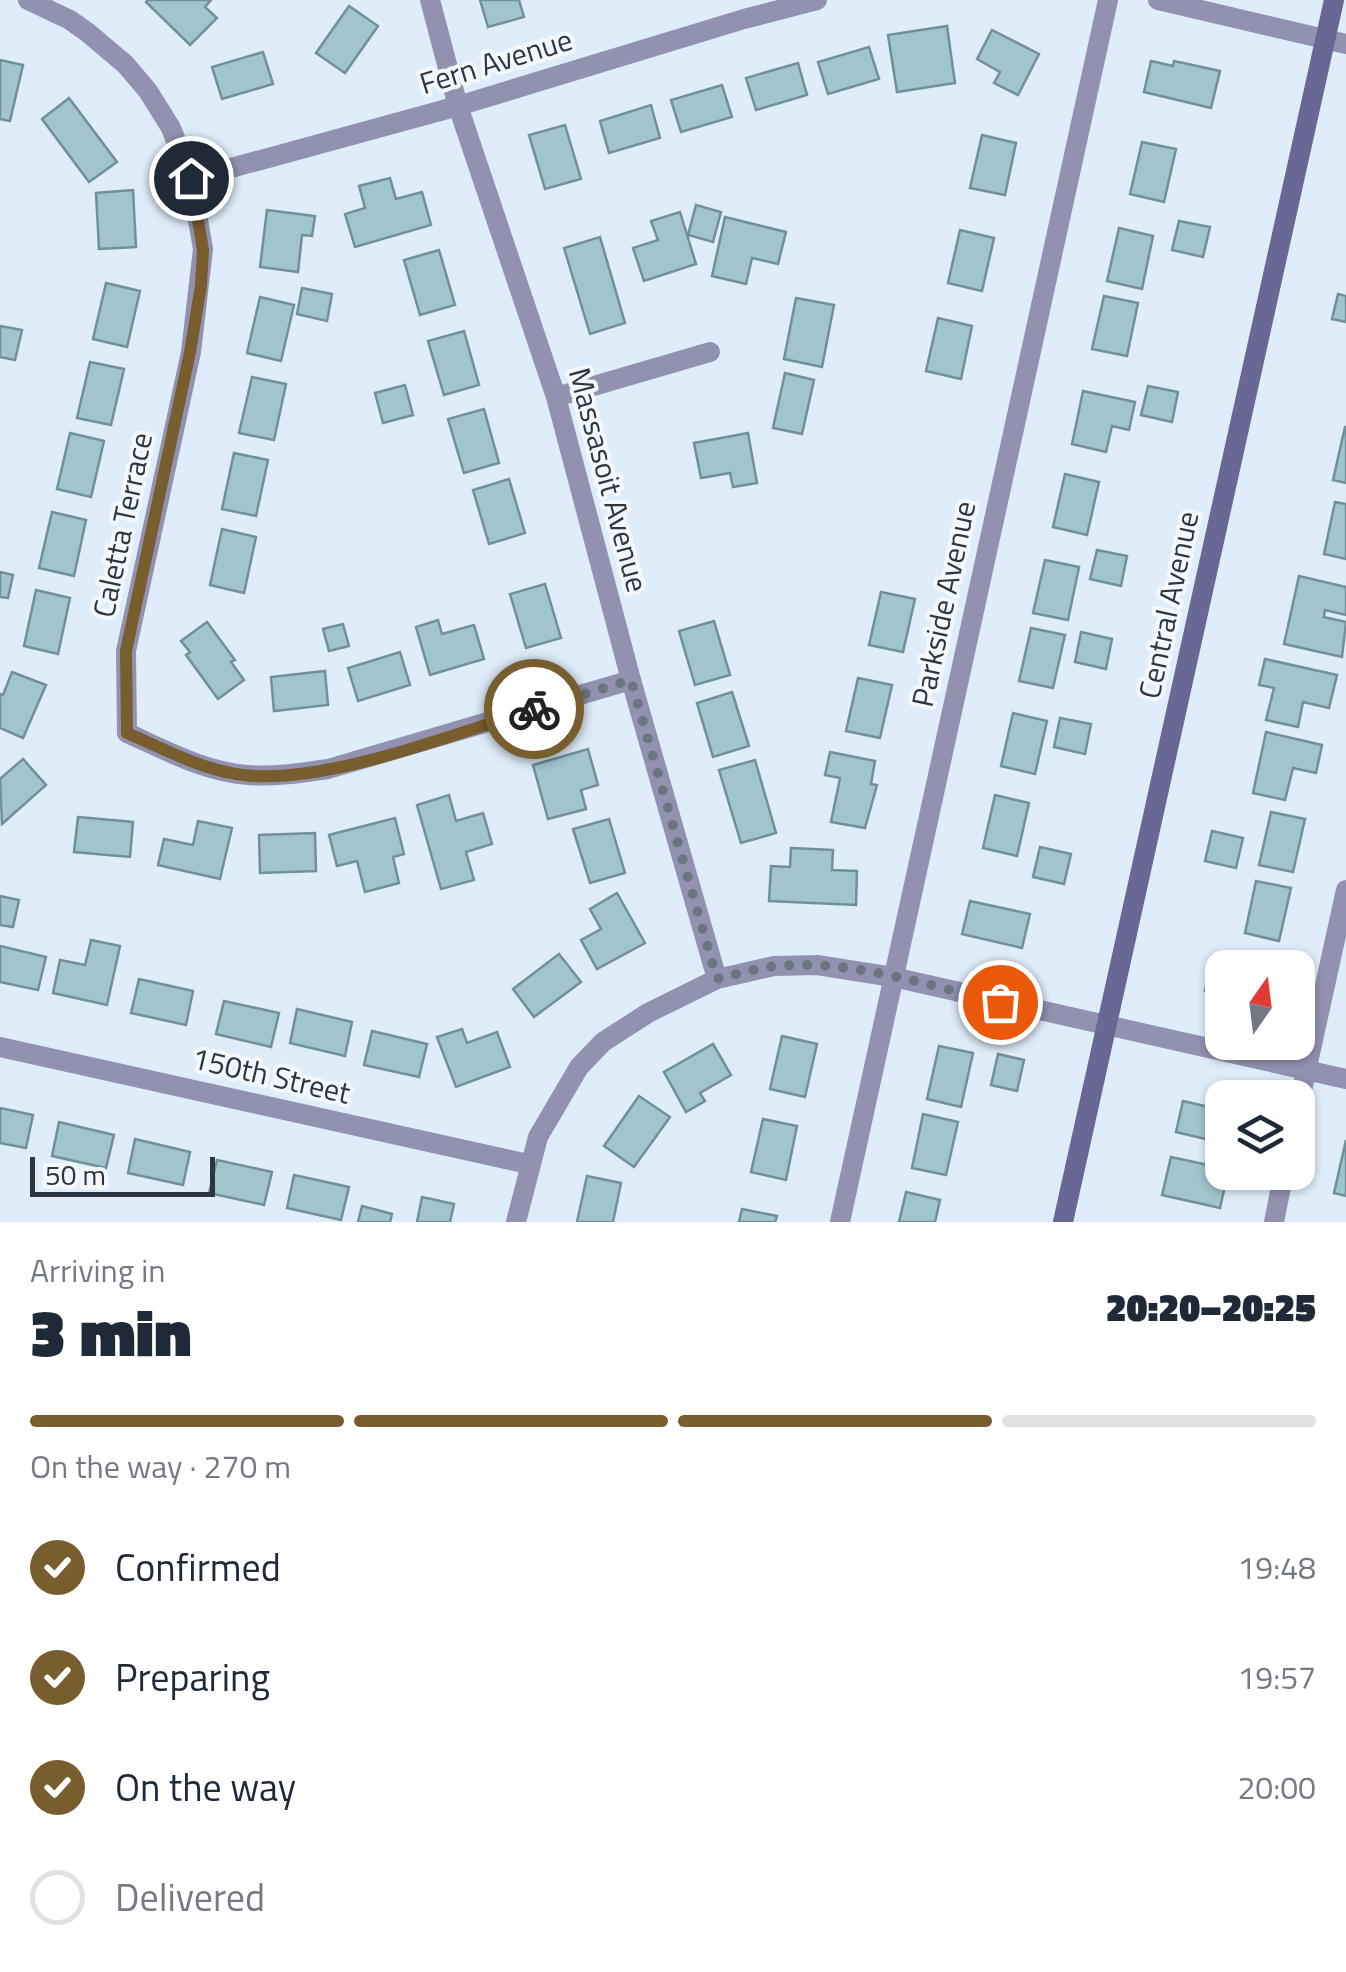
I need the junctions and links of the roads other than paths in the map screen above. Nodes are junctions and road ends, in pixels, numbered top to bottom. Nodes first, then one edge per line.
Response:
1 (28, 0) edge
2 (430, 0) edge
3 (817, 0) edge
4 (1108, 0) edge
5 (1158, 0) edge
6 (1334, 0) edge
7 (742, 9) edge
8 (1336, 41) edge
9 (458, 106) junction
10 (191, 178) junction
11 (710, 352) dead end
12 (556, 397) junction
13 (631, 680) junction
14 (1346, 890) edge
15 (893, 978) junction
16 (717, 979) junction
17 (1107, 1027) junction
18 (0, 1047) edge
19 (1306, 1068) junction
20 (1346, 1079) edge
21 (1304, 1080) edge
22 (528, 1164) junction
23 (1280, 1190) edge
24 (516, 1222) edge
25 (840, 1222) edge
26 (1063, 1222) edge
27 (1274, 1222) edge

1 - 10 street, Caletta Terrace
2 - 9 street, Massasoit Avenue
3 - 7 street, Fern Avenue
4 - 15 street, Parkside Avenue
5 - 8 street
6 - 8 street, Central Avenue
7 - 9 street, Fern Avenue
8 - 17 street, Central Avenue
9 - 10 street, Fern Avenue
9 - 12 street, Massasoit Avenue
10 - 13 street, Caletta Terrace
11 - 12 street
12 - 13 street, Massasoit Avenue
13 - 16 street, Massasoit Avenue
14 - 19 street
15 - 16 street
15 - 17 street
15 - 25 street, Parkside Avenue
16 - 22 street
17 - 19 street
17 - 26 street, Central Avenue
18 - 22 street, 150th Street
19 - 20 street
19 - 21 street
22 - 24 street
23 - 27 street

